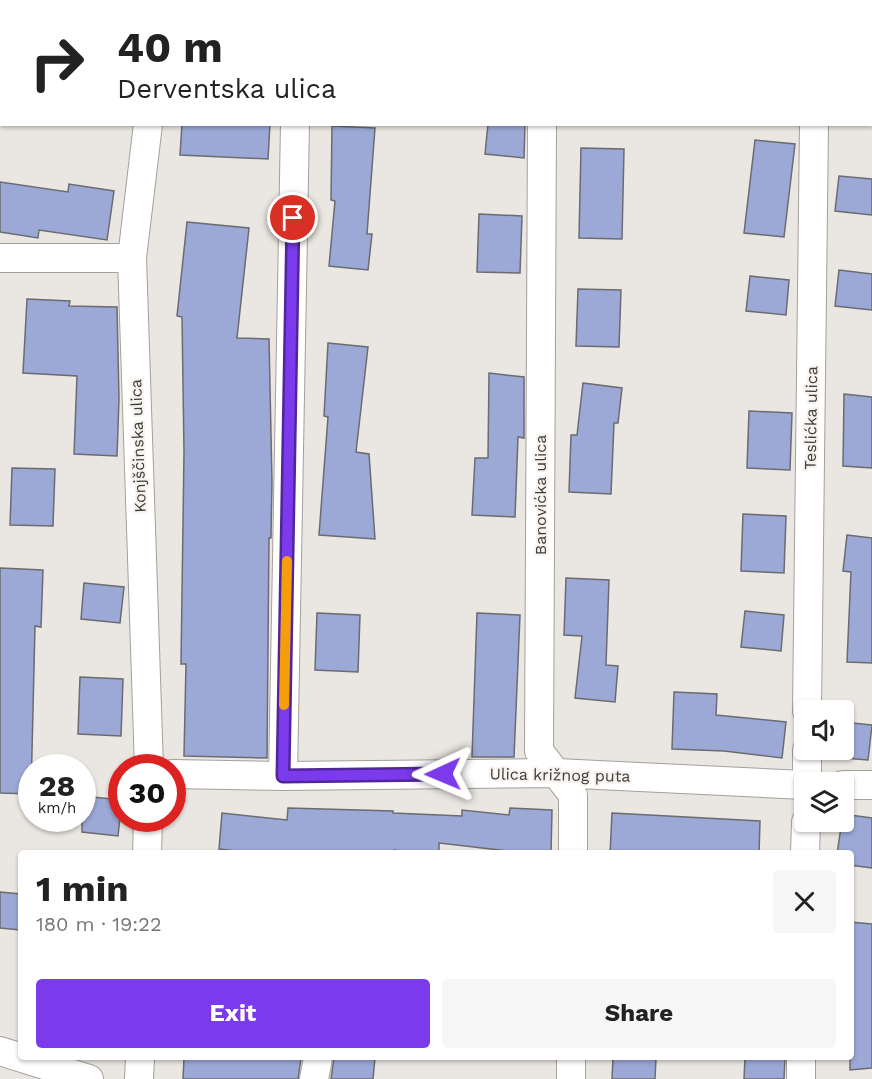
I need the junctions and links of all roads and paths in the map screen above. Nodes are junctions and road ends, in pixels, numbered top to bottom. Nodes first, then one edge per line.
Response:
1 (148, 126) edge
2 (295, 126) edge
3 (542, 126) edge
4 (814, 126) edge
5 (0, 258) edge
6 (132, 258) junction
7 (807, 700) edge
8 (149, 754) edge
9 (558, 773) junction
10 (186, 774) edge
11 (283, 776) junction
12 (794, 784) edge
13 (854, 785) edge
14 (872, 785) edge
15 (148, 832) edge
16 (806, 832) edge
17 (147, 850) edge
18 (573, 850) edge
19 (805, 850) edge
20 (0, 1051) edge
21 (18, 1057) edge
22 (29, 1060) edge
23 (140, 1060) edge
24 (318, 1060) edge
25 (572, 1060) edge
26 (801, 1060) edge
27 (89, 1079) edge
28 (139, 1079) edge
29 (314, 1079) edge
30 (571, 1079) edge
31 (801, 1079) edge

1 - 6 street, Konjščinska ulica
2 - 11 street
3 - 9 street, Banovićka ulica
4 - 7 street, Teslićka ulica
5 - 6 street
6 - 8 street, Konjščinska ulica
9 - 11 street, Ulica križnog puta
9 - 12 street, Ulica križnog puta
9 - 18 street, Banovićka ulica
10 - 11 street, Ulica križnog puta
13 - 14 street
15 - 17 street
16 - 19 street
20 - 21 street
22 - 27 street
23 - 28 street
24 - 29 street
25 - 30 street
26 - 31 street

